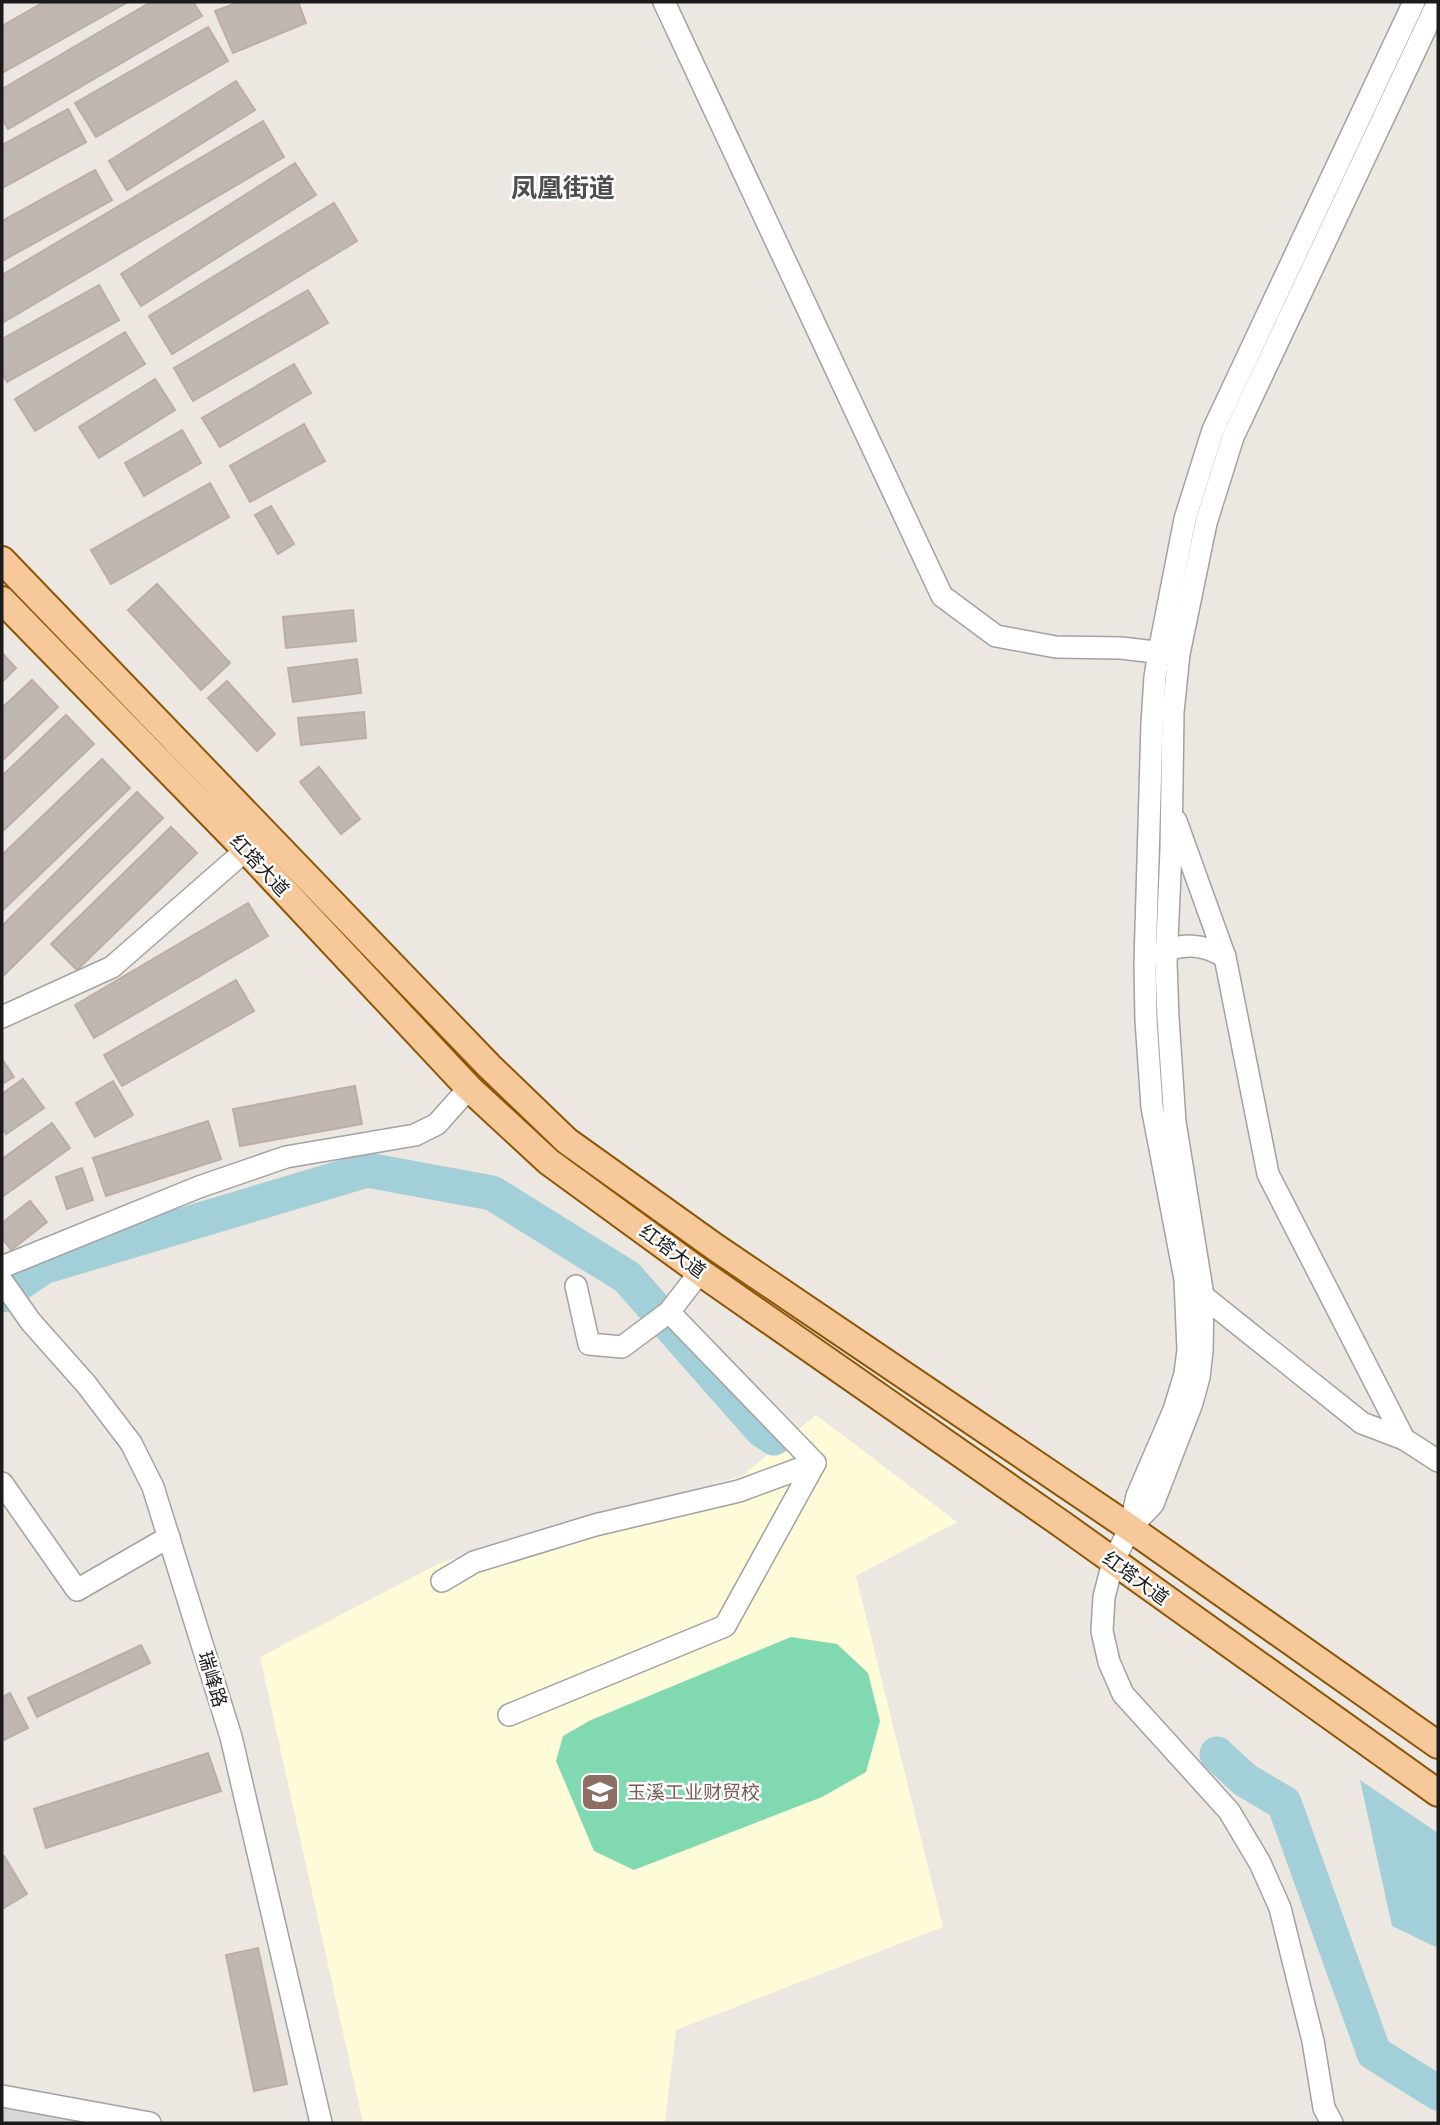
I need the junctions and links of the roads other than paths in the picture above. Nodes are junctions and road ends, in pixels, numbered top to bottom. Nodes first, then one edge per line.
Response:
1 (664, 2) edge
2 (1414, 2) edge
3 (1438, 2) edge
4 (2, 560) edge
5 (2, 602) edge
6 (1169, 653) junction
7 (1172, 810) junction
8 (246, 850) junction
9 (1167, 949) junction
10 (1225, 957) junction
11 (1145, 963) junction
12 (2, 1017) edge
13 (469, 1088) junction
14 (2, 1267) edge
15 (700, 1272) junction
16 (576, 1286) dead end
17 (8, 1289) edge
18 (1195, 1294) junction
19 (668, 1313) junction
20 (1404, 1439) junction
21 (1438, 1461) edge
22 (815, 1463) junction
23 (2, 1483) edge
24 (1130, 1528) junction
25 (169, 1537) junction
26 (1113, 1562) junction
27 (442, 1581) dead end
28 (509, 1715) dead end
29 (1438, 1745) edge
30 (1438, 1793) edge
31 (2, 2096) edge
32 (150, 2123) edge
33 (321, 2123) edge
34 (1332, 2123) edge

1 - 6 street
2 - 6 street
3 - 6 street
4 - 24 main road, 红塔大道
5 - 8 main road, 红塔大道
6 - 7 street
6 - 11 street
7 - 9 street
7 - 10 street
8 - 12 street
8 - 13 main road, 红塔大道
9 - 10 street
9 - 11 street
9 - 18 street
10 - 20 street
11 - 18 street
13 - 14 street
13 - 15 main road, 红塔大道
15 - 19 street
15 - 26 main road, 红塔大道
16 - 19 street
17 - 25 street, 瑞峰路
18 - 20 street
18 - 24 street
19 - 22 street
20 - 21 street
22 - 27 street
22 - 28 street
23 - 25 street
24 - 26 street
24 - 29 main road, 红塔大道
25 - 33 street, 瑞峰路
26 - 30 main road, 红塔大道
26 - 34 street
31 - 32 street

